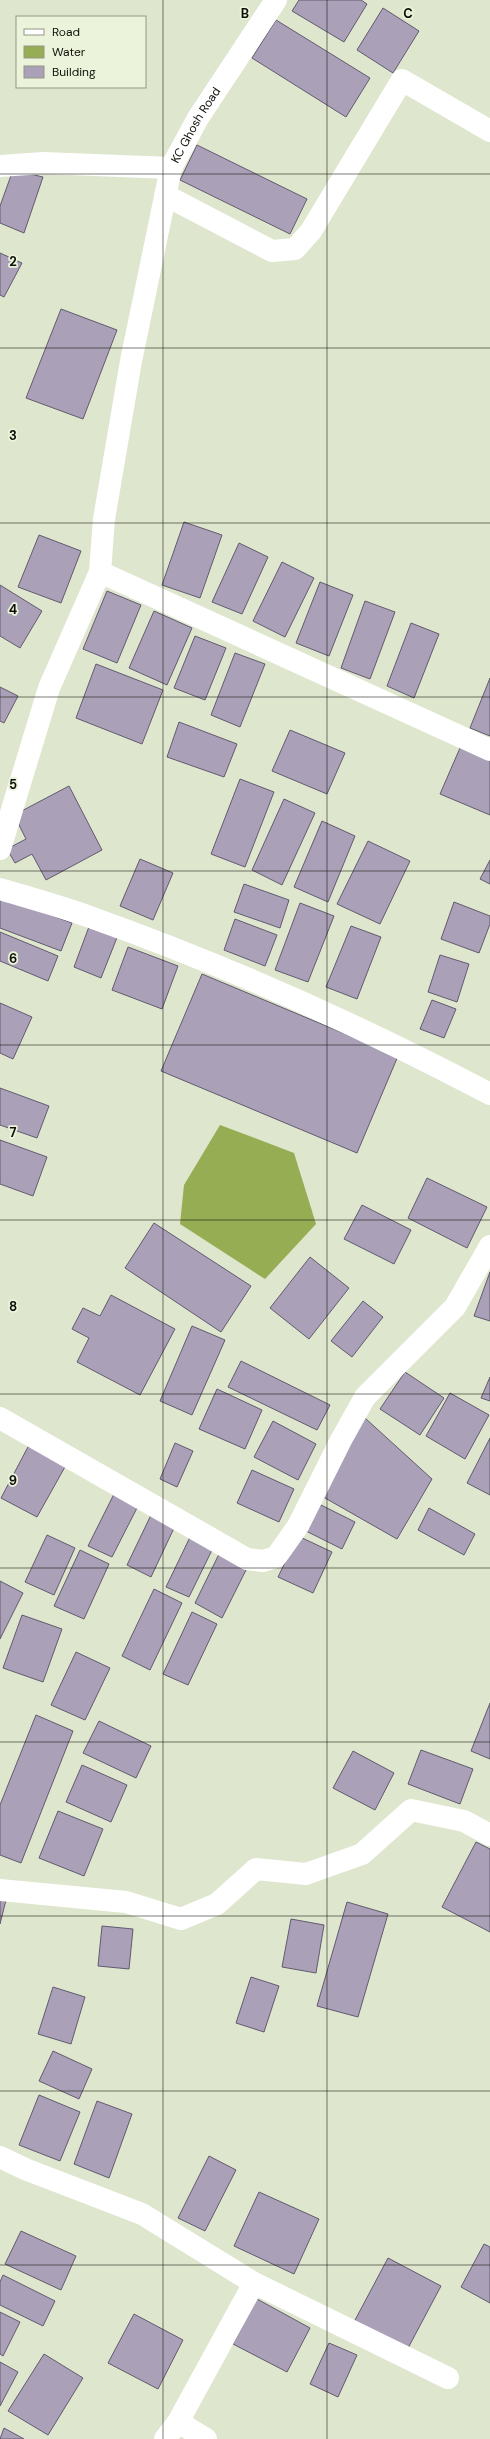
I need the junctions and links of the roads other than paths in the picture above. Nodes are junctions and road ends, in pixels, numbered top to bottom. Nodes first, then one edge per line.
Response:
1 (276, 0) edge
2 (490, 131) edge
3 (0, 166) edge
4 (171, 168) junction
5 (165, 195) junction
6 (100, 572) junction
7 (490, 750) edge
8 (0, 848) edge
9 (0, 889) edge
10 (490, 1094) edge
11 (490, 1246) edge
12 (0, 1418) edge
13 (490, 1835) edge
14 (0, 1890) edge
15 (0, 2157) edge
16 (254, 2283) junction
17 (448, 2378) dead end
18 (178, 2422) junction
19 (165, 2439) edge
20 (206, 2439) edge

1 - 4 street, KC Ghosh Road
2 - 5 street
3 - 4 street, KC Ghosh Road
4 - 5 street
5 - 6 street
6 - 7 street
6 - 8 street
9 - 10 street
11 - 12 street
13 - 14 street
15 - 16 street
16 - 17 street
16 - 18 street
18 - 19 street
18 - 20 street

